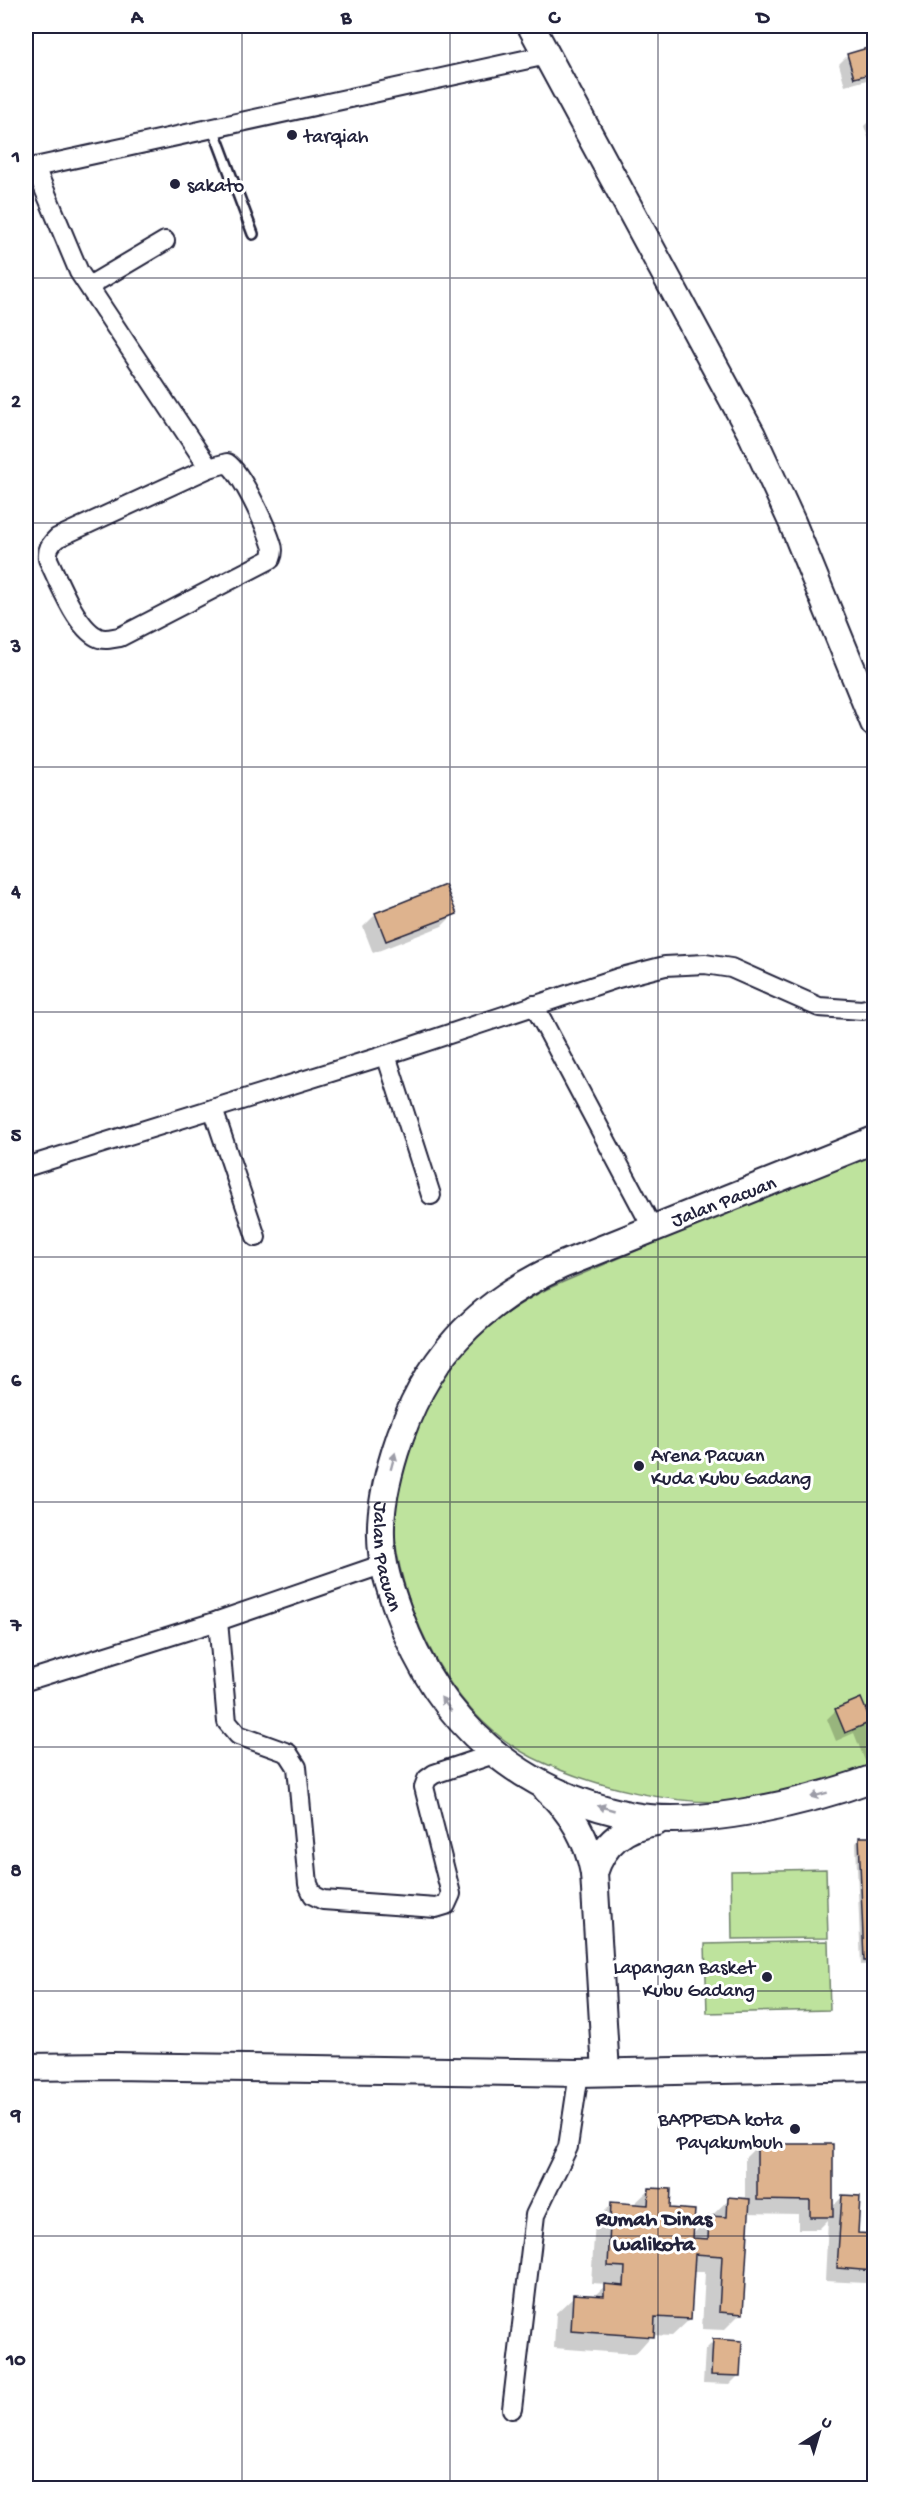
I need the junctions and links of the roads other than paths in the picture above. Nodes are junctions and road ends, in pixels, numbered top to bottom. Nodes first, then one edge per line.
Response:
1 (531, 26) edge
2 (547, 56) junction
3 (213, 128) junction
4 (30, 168) edge
5 (253, 234) dead end
6 (165, 241) dead end
7 (89, 286) junction
8 (209, 468) junction
9 (874, 723) edge
10 (534, 1005) junction
11 (874, 1007) edge
12 (386, 1055) junction
13 (213, 1109) junction
14 (874, 1140) edge
15 (26, 1167) edge
16 (431, 1195) dead end
17 (652, 1227) junction
18 (256, 1237) dead end
19 (384, 1564) junction
20 (218, 1621) junction
21 (26, 1681) edge
22 (494, 1754) junction
23 (874, 1778) edge
24 (538, 1782) junction
25 (668, 1820) junction
26 (594, 1874) junction
27 (26, 2067) edge
28 (874, 2067) edge
29 (606, 2072) junction
30 (579, 2073) junction
31 (512, 2409) dead end

1 - 2 street
2 - 3 street
2 - 9 street
3 - 4 street
3 - 5 lane
4 - 7 street
6 - 7 street
7 - 8 street
8 - 8 street
10 - 11 street
10 - 12 street
10 - 17 street
12 - 13 street
12 - 16 street
13 - 15 street
13 - 18 street
14 - 17 street, Jalan Pacuan
19 -> 17 street, Jalan Pacuan
19 - 20 street
22 -> 19 street, Jalan Pacuan
20 - 21 street
20 - 22 street
22 - 24 street, Jalan Pacuan
23 -> 25 street, Jalan Pacuan
25 -> 24 street, Jalan Pacuan
24 - 26 street
25 - 26 street
26 - 29 street
27 - 30 street
28 - 29 street
29 - 30 street
30 - 31 street

